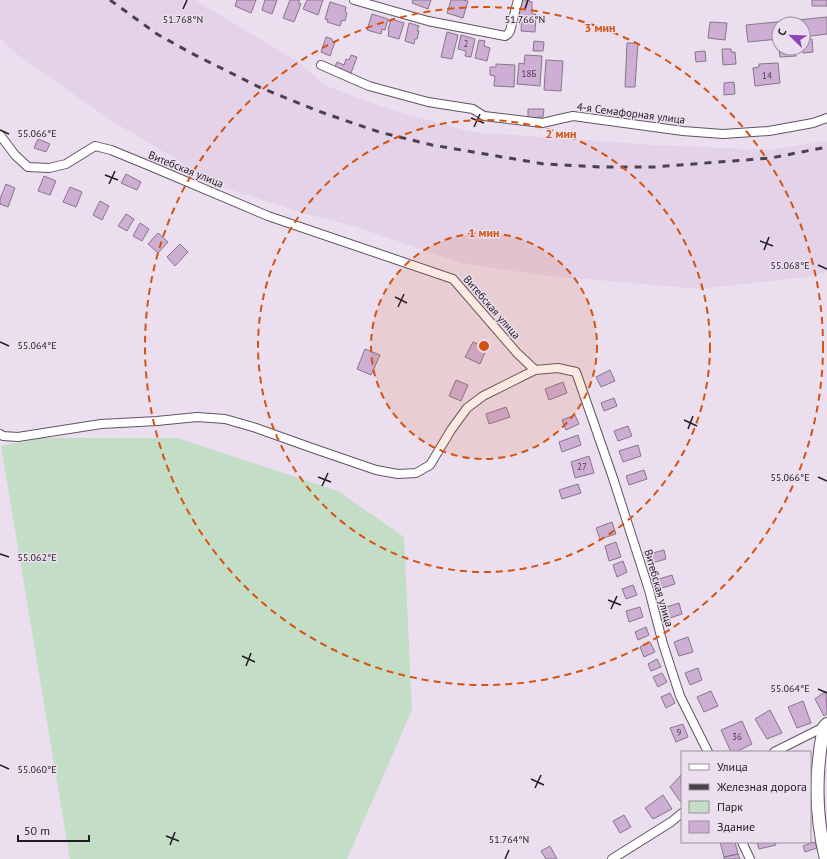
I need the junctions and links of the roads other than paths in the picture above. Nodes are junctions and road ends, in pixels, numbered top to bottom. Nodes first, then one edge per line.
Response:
1 (354, 0) edge
2 (518, 0) edge
3 (321, 65) dead end
4 (827, 118) edge
5 (0, 135) edge
6 (535, 370) junction
7 (0, 434) edge
8 (825, 726) edge
9 (708, 751) edge
10 (776, 751) edge
11 (681, 813) edge
12 (742, 843) edge
13 (612, 859) edge
14 (750, 859) edge
15 (826, 859) edge

1 - 2 street
3 - 4 street, 4-я Семафорная улица
5 - 6 street, Витебская улица
6 - 7 street
6 - 9 street, Витебская улица
8 - 10 street
8 - 15 street
11 - 13 street
12 - 14 street

